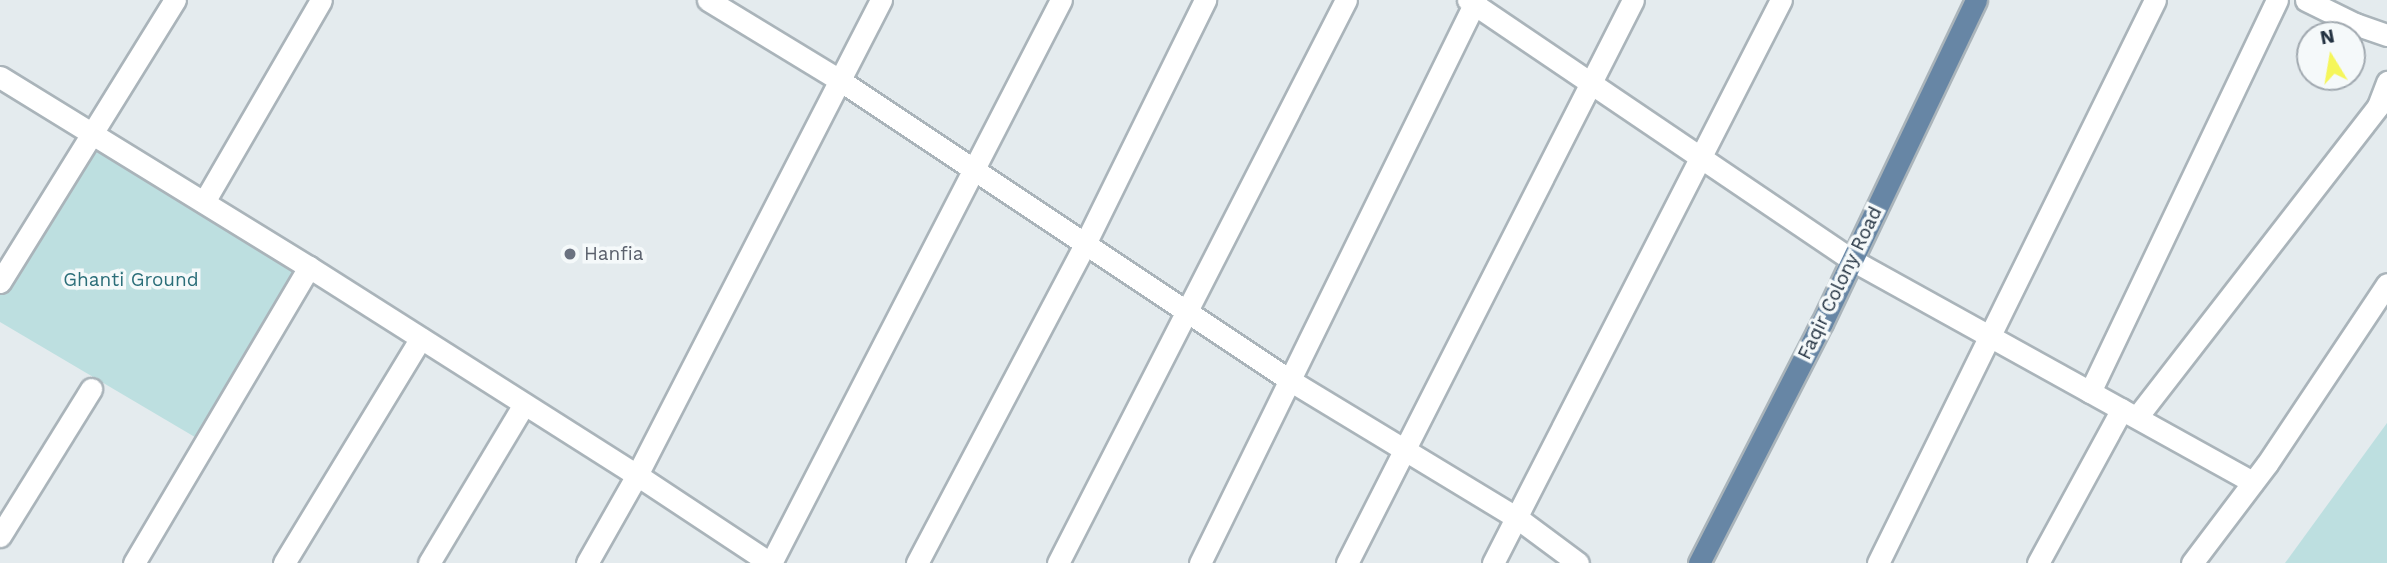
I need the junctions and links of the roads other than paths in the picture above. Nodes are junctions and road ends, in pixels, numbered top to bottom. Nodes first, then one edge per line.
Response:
1 (175, 0) edge
2 (321, 0) edge
3 (881, 0) edge
4 (1061, 0) edge
5 (1205, 0) edge
6 (1346, 0) edge
7 (1633, 0) edge
8 (1780, 0) edge
9 (1976, 0) edge
10 (2155, 0) edge
11 (2277, 0) edge
12 (2306, 0) edge
13 (1473, 1) edge
14 (720, 3) edge
15 (2387, 35) edge
16 (0, 77) edge
17 (838, 79) junction
18 (2387, 82) edge
19 (1590, 84) junction
20 (91, 133) junction
21 (1702, 160) junction
22 (974, 172) junction
23 (204, 202) junction
24 (1086, 242) junction
25 (1852, 260) junction
26 (309, 267) junction
27 (0, 282) edge
28 (2387, 284) edge
29 (1185, 313) junction
30 (1992, 336) junction
31 (421, 338) junction
32 (1291, 381) junction
33 (91, 389) dead end
34 (2090, 392) junction
35 (524, 404) junction
36 (2129, 413) junction
37 (1404, 449) junction
38 (637, 475) junction
39 (2253, 482) junction
40 (1516, 517) junction
41 (0, 536) edge
42 (134, 563) edge
43 (284, 563) edge
44 (429, 563) edge
45 (587, 563) edge
46 (771, 563) edge
47 (917, 563) edge
48 (1058, 563) edge
49 (1200, 563) edge
50 (1347, 563) edge
51 (1493, 563) edge
52 (1578, 563) edge
53 (1699, 563) edge
54 (1878, 563) edge
55 (2038, 563) edge
56 (2192, 563) edge

1 - 20 street
2 - 23 street
3 - 17 street
4 - 22 street
5 - 24 street
6 - 29 street
7 - 19 street
8 - 21 street
9 - 25 main road, Faqir Colony Road
10 - 30 street
11 - 34 street
12 - 15 street
13 - 19 street
13 - 32 street
14 - 17 street
16 - 20 street
17 - 22 street
17 - 38 street
18 - 36 street
19 - 21 street
19 - 37 street
20 - 23 street
20 - 27 street
21 - 25 street
21 - 40 street
22 - 24 street
22 - 46 street
23 - 26 street
24 - 29 street
24 - 47 street
25 - 30 street
25 - 53 main road, Faqir Colony Road
26 - 31 street
26 - 42 street
28 - 39 street
29 - 32 street
29 - 48 street
30 - 34 street
30 - 54 street
31 - 35 street
31 - 43 street
32 - 37 street
32 - 49 street
33 - 41 street
34 - 36 street
35 - 38 street
35 - 44 street
36 - 39 street
36 - 55 street
37 - 40 street
37 - 50 street
38 - 45 street
38 - 46 street
39 - 56 street
40 - 51 street
40 - 52 street

